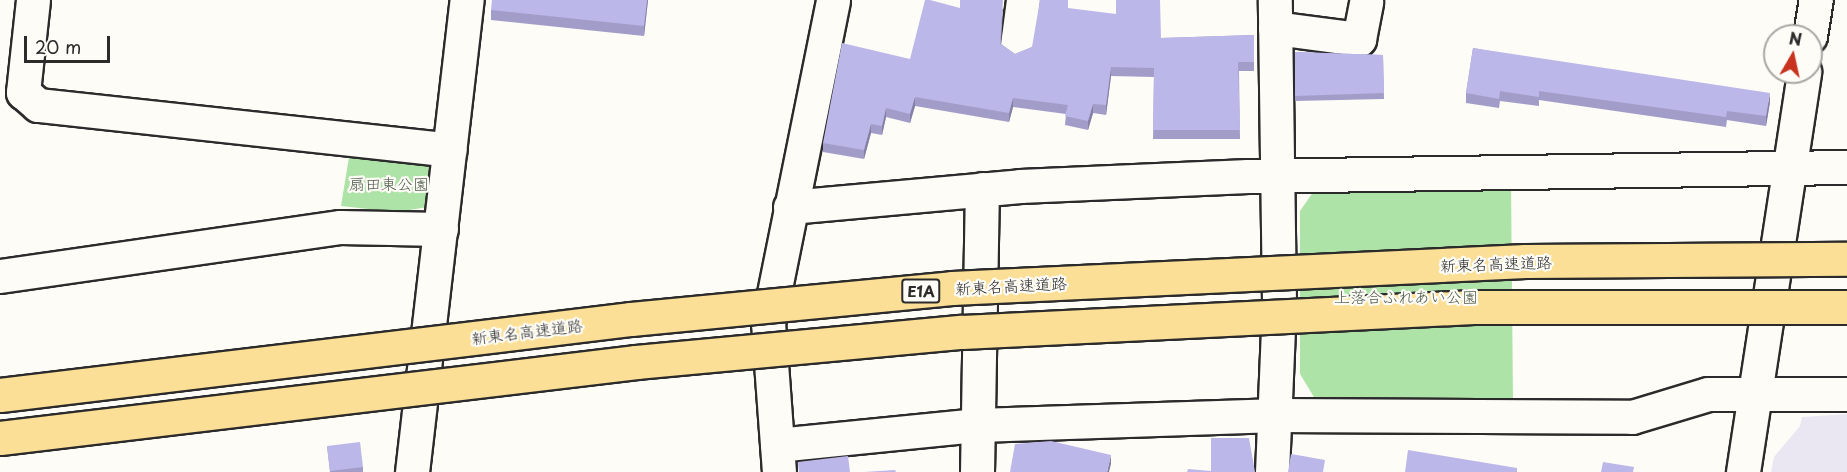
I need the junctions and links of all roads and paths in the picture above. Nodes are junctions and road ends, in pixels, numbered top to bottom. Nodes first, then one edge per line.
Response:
1 (33, 0) edge
2 (466, 0) edge
3 (832, 0) edge
4 (1023, 0) edge
5 (1816, 0) edge
6 (1366, 2) dead end
7 (1275, 14) edge
8 (1812, 24) edge
9 (1017, 45) dead end
10 (1802, 84) edge
11 (450, 150) junction
12 (1790, 166) junction
13 (1847, 167) edge
14 (1275, 175) junction
15 (982, 189) junction
16 (790, 207) junction
17 (441, 229) junction
18 (1847, 260) edge
19 (0, 276) edge
20 (1473, 307) junction
21 (1847, 307) edge
22 (1847, 322) edge
23 (1756, 393) junction
24 (1847, 394) edge
25 (0, 395) edge
26 (1274, 415) junction
27 (978, 425) junction
28 (0, 438) edge
29 (778, 458) edge
30 (412, 472) edge
31 (976, 472) edge
32 (1272, 472) edge
33 (1743, 472) edge

1 - 11 street
2 - 11 street
3 - 16 street
4 - 9 street
5 - 8 street
6 - 7 street
7 - 14 street
10 - 12 street
11 - 17 street
12 - 13 street
12 - 14 street
12 - 23 street
14 - 15 street
14 - 26 street
15 - 16 street
15 - 27 street
16 - 29 street
17 - 19 street
17 - 30 street
18 - 25 highway, 新東名高速道路 / E1A, bridge
20 - 21 highway, bridge
20 - 22 highway, bridge
20 - 28 highway, bridge
23 - 24 street
23 - 26 street
23 - 33 street
26 - 27 street
26 - 32 street
27 - 29 street
27 - 31 street

